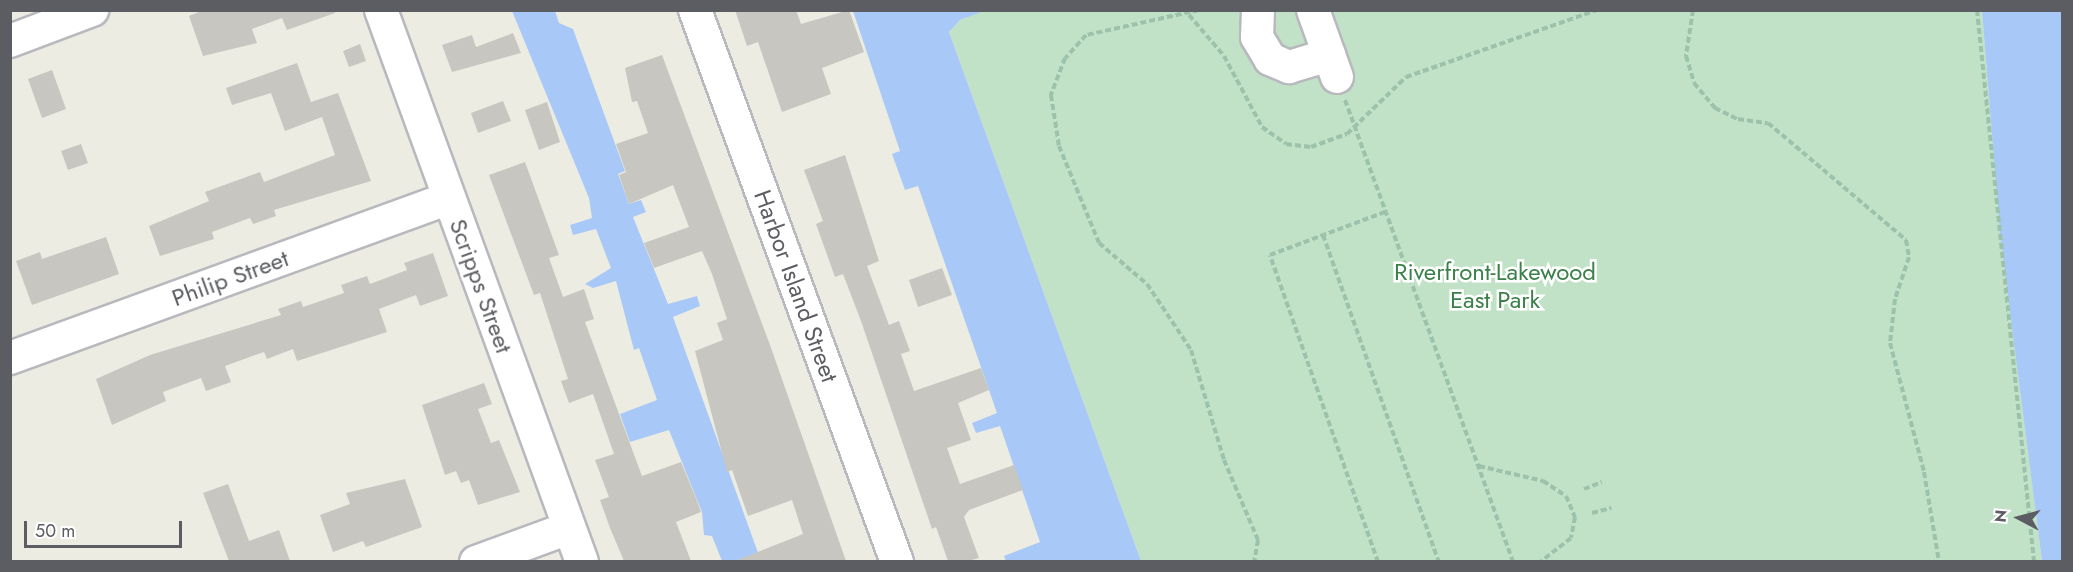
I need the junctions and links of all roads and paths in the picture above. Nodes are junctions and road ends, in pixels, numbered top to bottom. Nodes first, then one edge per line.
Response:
1 (92, 10) edge
2 (381, 10) edge
3 (695, 10) edge
4 (1199, 10) edge
5 (1258, 10) edge
6 (1313, 10) edge
7 (1597, 10) edge
8 (1693, 10) edge
9 (1977, 10) edge
10 (1189, 15) junction
11 (10, 40) edge
12 (1333, 66) junction
13 (1355, 128) junction
14 (449, 198) junction
15 (1385, 212) junction
16 (1323, 235) junction
17 (10, 358) edge
18 (1478, 466) junction
19 (1602, 482) dead end
20 (1584, 489) dead end
21 (1611, 508) dead end
22 (1592, 513) dead end
23 (569, 528) junction
24 (476, 561) edge
25 (582, 561) edge
26 (897, 561) edge
27 (1254, 561) edge
28 (1378, 561) edge
29 (1439, 561) edge
30 (1513, 561) edge
31 (1540, 561) edge
32 (1939, 561) edge
33 (2034, 561) edge

1 - 11 street
2 - 14 street, Scripps Street
3 - 26 street, Harbor Island Street
4 - 10 path
5 - 12 street
6 - 12 street
7 - 13 path
8 - 32 path
9 - 33 path
10 - 13 path
10 - 27 path
12 - 13 path
13 - 15 path
14 - 17 street, Philip Street
14 - 23 street, Scripps Street
15 - 16 path
15 - 18 path
16 - 28 path
16 - 29 path
18 - 30 path
18 - 31 path
19 - 20 path
21 - 22 path
23 - 24 street
23 - 25 street, Scripps Street

